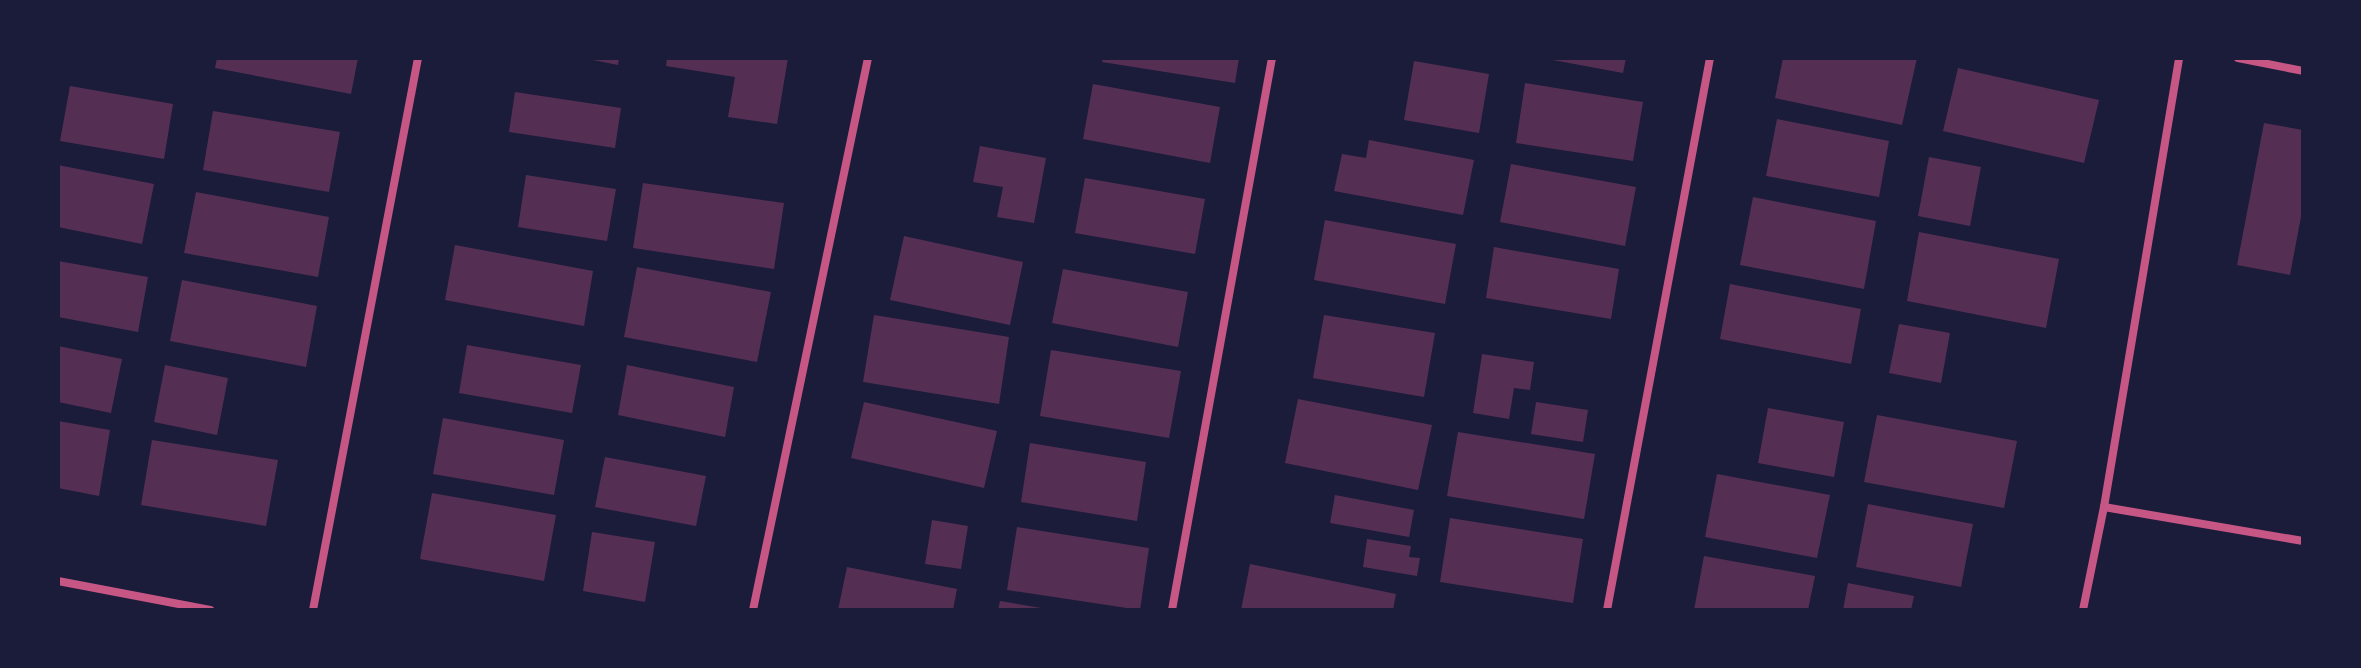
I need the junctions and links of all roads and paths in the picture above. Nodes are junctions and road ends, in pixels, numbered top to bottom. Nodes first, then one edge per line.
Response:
1 (418, 58) edge
2 (868, 58) edge
3 (1272, 58) edge
4 (1710, 58) edge
5 (2179, 58) edge
6 (2238, 58) edge
7 (2303, 71) edge
8 (2104, 507) junction
9 (2303, 541) edge
10 (58, 581) edge
11 (210, 610) edge
12 (313, 610) edge
13 (753, 610) edge
14 (1172, 610) edge
15 (1607, 610) edge
16 (2083, 610) edge

1 - 12 street
2 - 13 street
3 - 14 street
4 - 15 street
5 - 8 street
6 - 7 street
8 - 9 street
8 - 16 street
10 - 11 street

